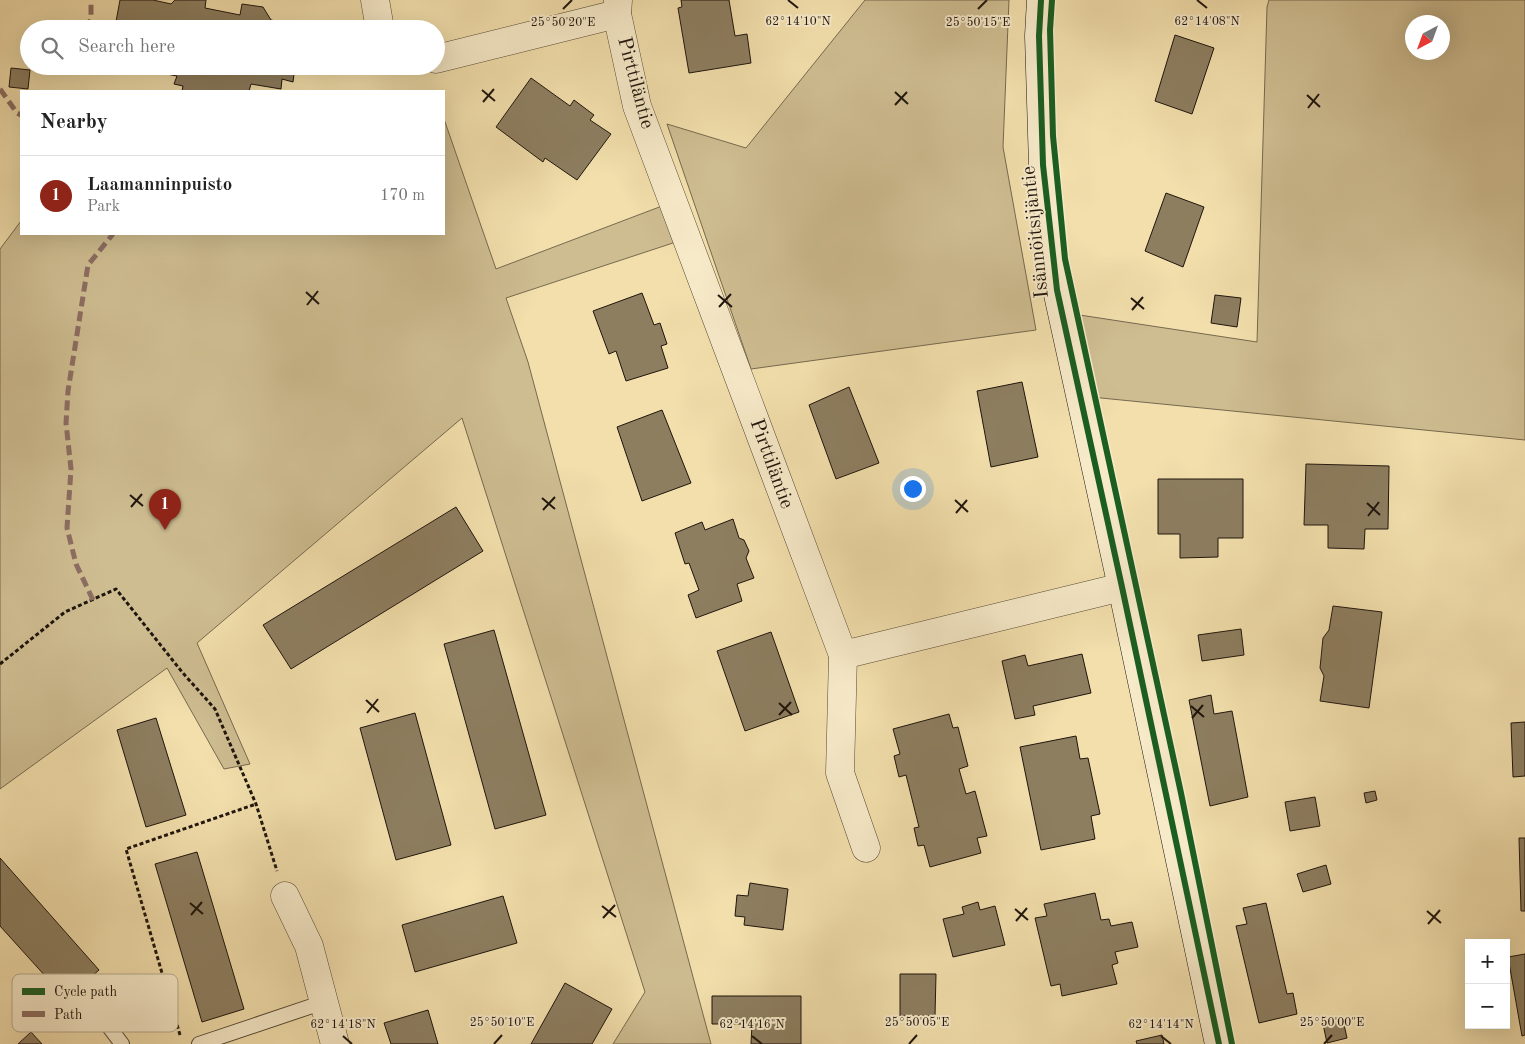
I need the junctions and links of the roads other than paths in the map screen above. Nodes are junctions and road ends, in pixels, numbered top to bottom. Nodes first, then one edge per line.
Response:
1 (376, 0) edge
2 (1041, 0) edge
3 (617, 7) edge
4 (379, 20) edge
5 (445, 56) edge
6 (1122, 587) junction
7 (843, 655) junction
8 (866, 848) dead end
9 (284, 896) road end
10 (324, 1002) junction
11 (113, 1032) edge
12 (122, 1044) edge
13 (199, 1044) edge
14 (335, 1044) edge
15 (1219, 1044) edge

1 - 4 street
2 - 6 street, Isännöitsijäntie
3 - 5 street
3 - 7 street, Pirttiläntie
6 - 7 street
6 - 15 street, Isännöitsijäntie
7 - 8 street
9 - 10 street
10 - 13 lane
10 - 14 street
11 - 12 lane

